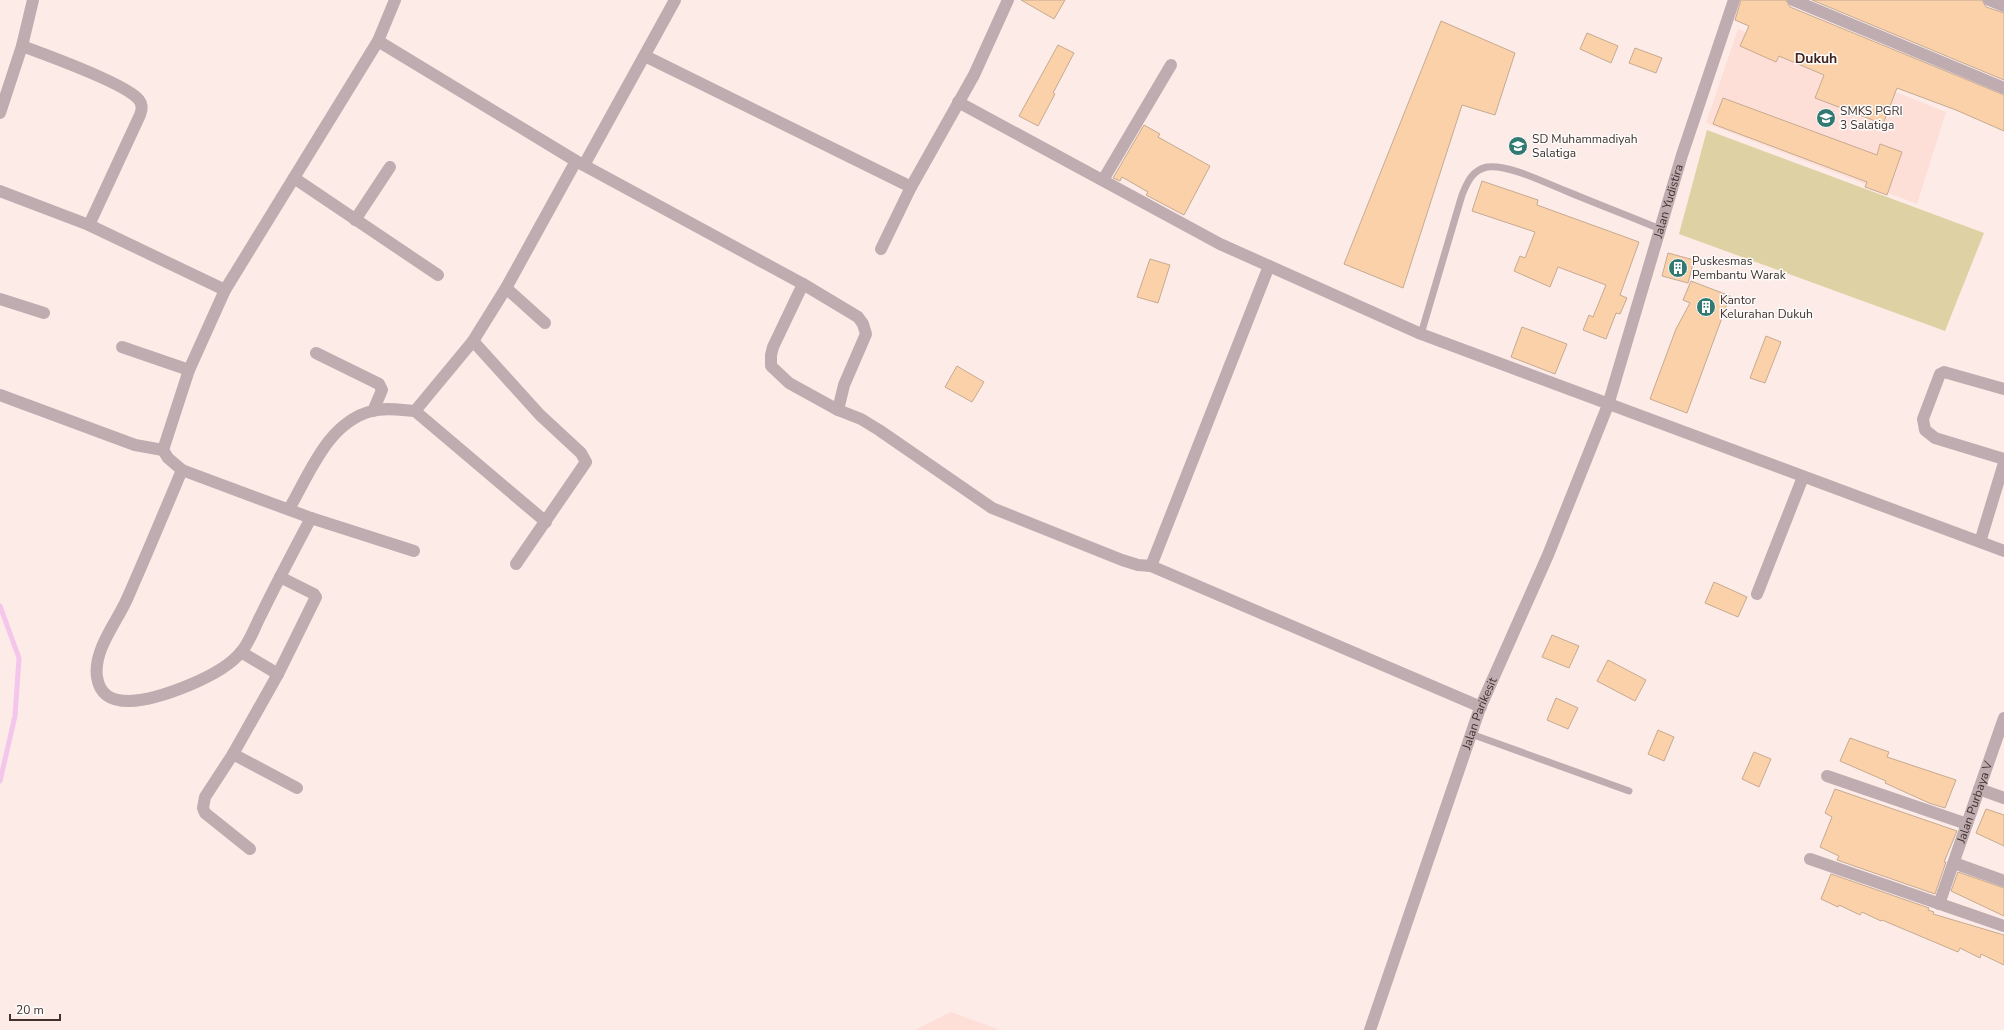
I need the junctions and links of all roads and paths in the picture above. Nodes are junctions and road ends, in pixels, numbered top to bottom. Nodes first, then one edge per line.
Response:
1 (33, 0) edge
2 (395, 0) edge
3 (675, 0) edge
4 (1008, 0) edge
5 (1734, 0) edge
6 (1793, 0) edge
7 (1989, 0) edge
8 (2004, 6) edge
9 (378, 41) junction
10 (22, 46) junction
11 (645, 56) junction
12 (1171, 65) dead end
13 (2004, 88) edge
14 (958, 102) junction
15 (0, 113) edge
16 (580, 163) junction
17 (390, 167) dead end
18 (294, 178) junction
19 (1103, 180) junction
20 (911, 187) junction
21 (0, 191) edge
22 (355, 220) junction
23 (89, 225) junction
24 (1660, 229) junction
25 (881, 248) dead end
26 (1269, 266) junction
27 (438, 275) dead end
28 (802, 284) junction
29 (506, 288) junction
30 (225, 290) junction
31 (0, 300) edge
32 (44, 314) dead end
33 (545, 323) dead end
34 (1421, 334) junction
35 (473, 341) junction
36 (122, 347) dead end
37 (316, 353) dead end
38 (189, 370) junction
39 (2004, 389) edge
40 (0, 395) edge
41 (1608, 405) junction
42 (373, 410) junction
43 (838, 410) junction
44 (415, 411) junction
45 (163, 450) junction
46 (2004, 459) edge
47 (2004, 463) edge
48 (182, 470) junction
49 (1802, 477) junction
50 (289, 509) junction
51 (311, 518) junction
52 (546, 522) junction
53 (1980, 542) junction
54 (414, 551) dead end
55 (2004, 551) edge
56 (516, 564) dead end
57 (1151, 566) junction
58 (280, 577) junction
59 (1757, 594) dead end
60 (241, 652) junction
61 (278, 674) junction
62 (1481, 707) junction
63 (2004, 718) edge
64 (1471, 734) junction
65 (233, 754) junction
66 (1827, 776) dead end
67 (297, 788) dead end
68 (1979, 789) junction
69 (1629, 791) dead end
70 (2004, 798) edge
71 (1967, 824) junction
72 (250, 849) dead end
73 (1810, 859) dead end
74 (1954, 863) junction
75 (2004, 881) edge
76 (1940, 904) junction
77 (2004, 926) edge
78 (1370, 1030) edge

1 - 10 street
2 - 9 street
3 - 11 street
4 - 14 street
5 - 24 street, Jalan Yudistira
6 - 13 street
7 - 8 street
9 - 16 street
9 - 18 street
10 - 15 street
10 - 23 street
11 - 16 street
11 - 20 street
12 - 19 street
14 - 19 street
14 - 20 street
16 - 28 street
16 - 29 street
17 - 22 street
18 - 22 street
18 - 30 street
19 - 26 street
20 - 25 street
21 - 23 street
22 - 27 street
23 - 30 street
24 - 34 lane
24 - 41 street, Jalan Yudistira
26 - 34 street
26 - 57 street
28 - 43 street
28 - 43 street
29 - 33 street
29 - 35 street
30 - 38 street
31 - 32 street
34 - 41 street
35 - 44 street
35 - 52 street
36 - 38 street
37 - 42 street
38 - 45 street
39 - 46 street
40 - 45 street
41 - 49 street
41 - 62 street, Jalan Parikesit
42 - 44 street
42 - 50 street
43 - 57 street
44 - 52 street
45 - 48 street
47 - 53 street
48 - 50 street
48 - 60 street
49 - 53 street
49 - 59 street
50 - 51 street
51 - 54 street
51 - 58 street
52 - 56 street
53 - 55 street
57 - 62 street
58 - 60 street
58 - 61 street
60 - 61 street
61 - 65 street
62 - 64 street, Jalan Parikesit
63 - 68 street, Jalan Purbaya V
64 - 69 lane
64 - 78 street, Jalan Parikesit
65 - 67 street
65 - 72 street
66 - 71 street
68 - 70 street
68 - 71 street, Jalan Purbaya V
71 - 74 street, Jalan Purbaya V
73 - 76 street
74 - 75 street
74 - 76 street, Jalan Purbaya V
76 - 77 street

